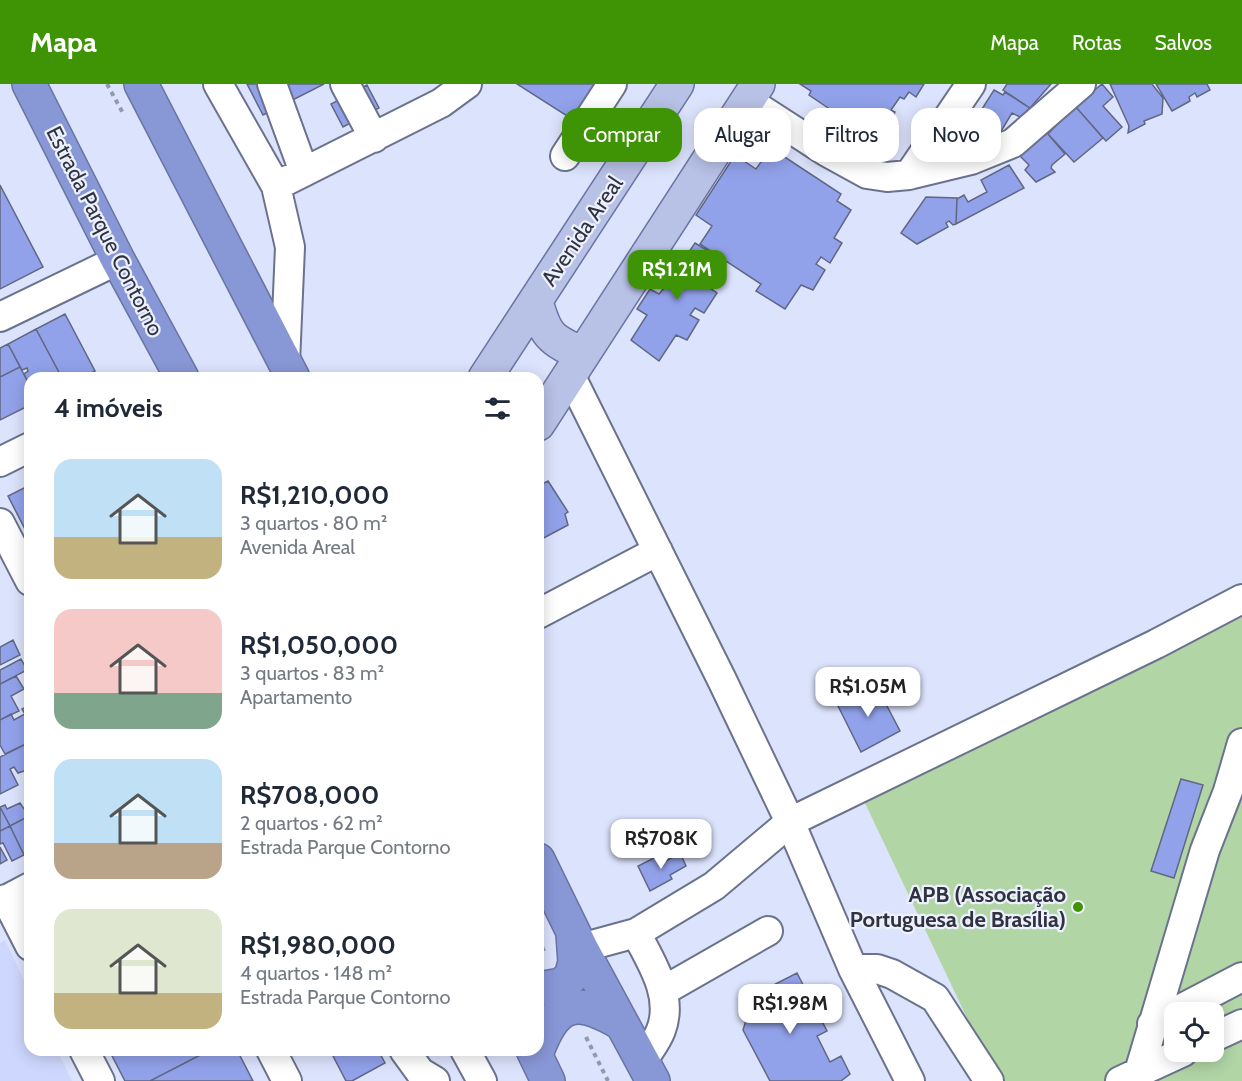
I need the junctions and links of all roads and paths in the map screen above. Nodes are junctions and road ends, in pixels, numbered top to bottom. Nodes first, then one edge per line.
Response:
1 (29, 84) edge
2 (141, 84) edge
3 (218, 84) edge
4 (272, 84) edge
5 (345, 84) edge
6 (467, 84) edge
7 (612, 84) edge
8 (677, 84) edge
9 (971, 84) edge
10 (1081, 84) edge
11 (753, 92) edge
12 (436, 94) edge
13 (596, 108) edge
14 (374, 138) junction
15 (304, 172) junction
16 (909, 175) junction
17 (276, 186) junction
18 (118, 260) junction
19 (536, 301) junction
20 (0, 316) edge
21 (576, 364) junction
22 (289, 370) edge
23 (175, 372) edge
24 (489, 372) edge
25 (544, 415) edge
26 (24, 450) edge
27 (0, 462) edge
28 (0, 522) edge
29 (658, 551) junction
30 (24, 569) edge
31 (1242, 599) edge
32 (544, 611) edge
33 (1242, 743) edge
34 (790, 822) junction
35 (544, 872) edge
36 (12, 896) edge
37 (24, 929) edge
38 (768, 931) dead end
39 (636, 933) junction
40 (577, 939) junction
41 (853, 969) junction
42 (1242, 977) edge
43 (544, 988) edge
44 (919, 988) junction
45 (663, 991) junction
46 (878, 1015) junction
47 (619, 1022) junction
48 (1152, 1024) junction
49 (1242, 1024) edge
50 (1224, 1032) edge
51 (544, 1043) edge
52 (87, 1056) edge
53 (274, 1056) edge
54 (408, 1056) edge
55 (468, 1056) edge
56 (1164, 1061) edge
57 (647, 1072) edge
58 (1130, 1077) edge
59 (100, 1081) edge
60 (287, 1081) edge
61 (435, 1081) edge
62 (482, 1081) edge
63 (910, 1081) edge
64 (989, 1081) edge

1 - 18 highway, Estrada Parque Contorno
2 - 22 highway
3 - 17 street
4 - 15 street
5 - 14 street
6 - 12 street
7 - 13 street
8 - 19 main road, Avenida Areal
9 - 16 street
10 - 16 street
11 - 16 street
11 - 21 main road
12 - 14 street
14 - 15 street
15 - 17 street
17 - 22 street
18 - 20 street
18 - 23 highway, Estrada Parque Contorno
19 - 21 main road
19 - 24 main road, Avenida Areal
21 - 25 main road
21 - 29 street
26 - 27 street
28 - 30 street
29 - 32 street
29 - 34 street
31 - 34 street
33 - 48 street
34 - 39 street
34 - 41 street
35 - 40 highway
36 - 37 street
38 - 45 street
39 - 40 street
39 - 45 street
40 - 43 highway
40 - 47 highway
41 - 44 street
41 - 46 street
42 - 48 street
44 - 46 street
44 - 64 street
45 - 57 street
46 - 63 street
47 - 51 highway
47 - 57 highway
48 - 58 street
49 - 50 street
52 - 59 street
53 - 60 street
54 - 61 street
55 - 62 street
56 - 58 street

